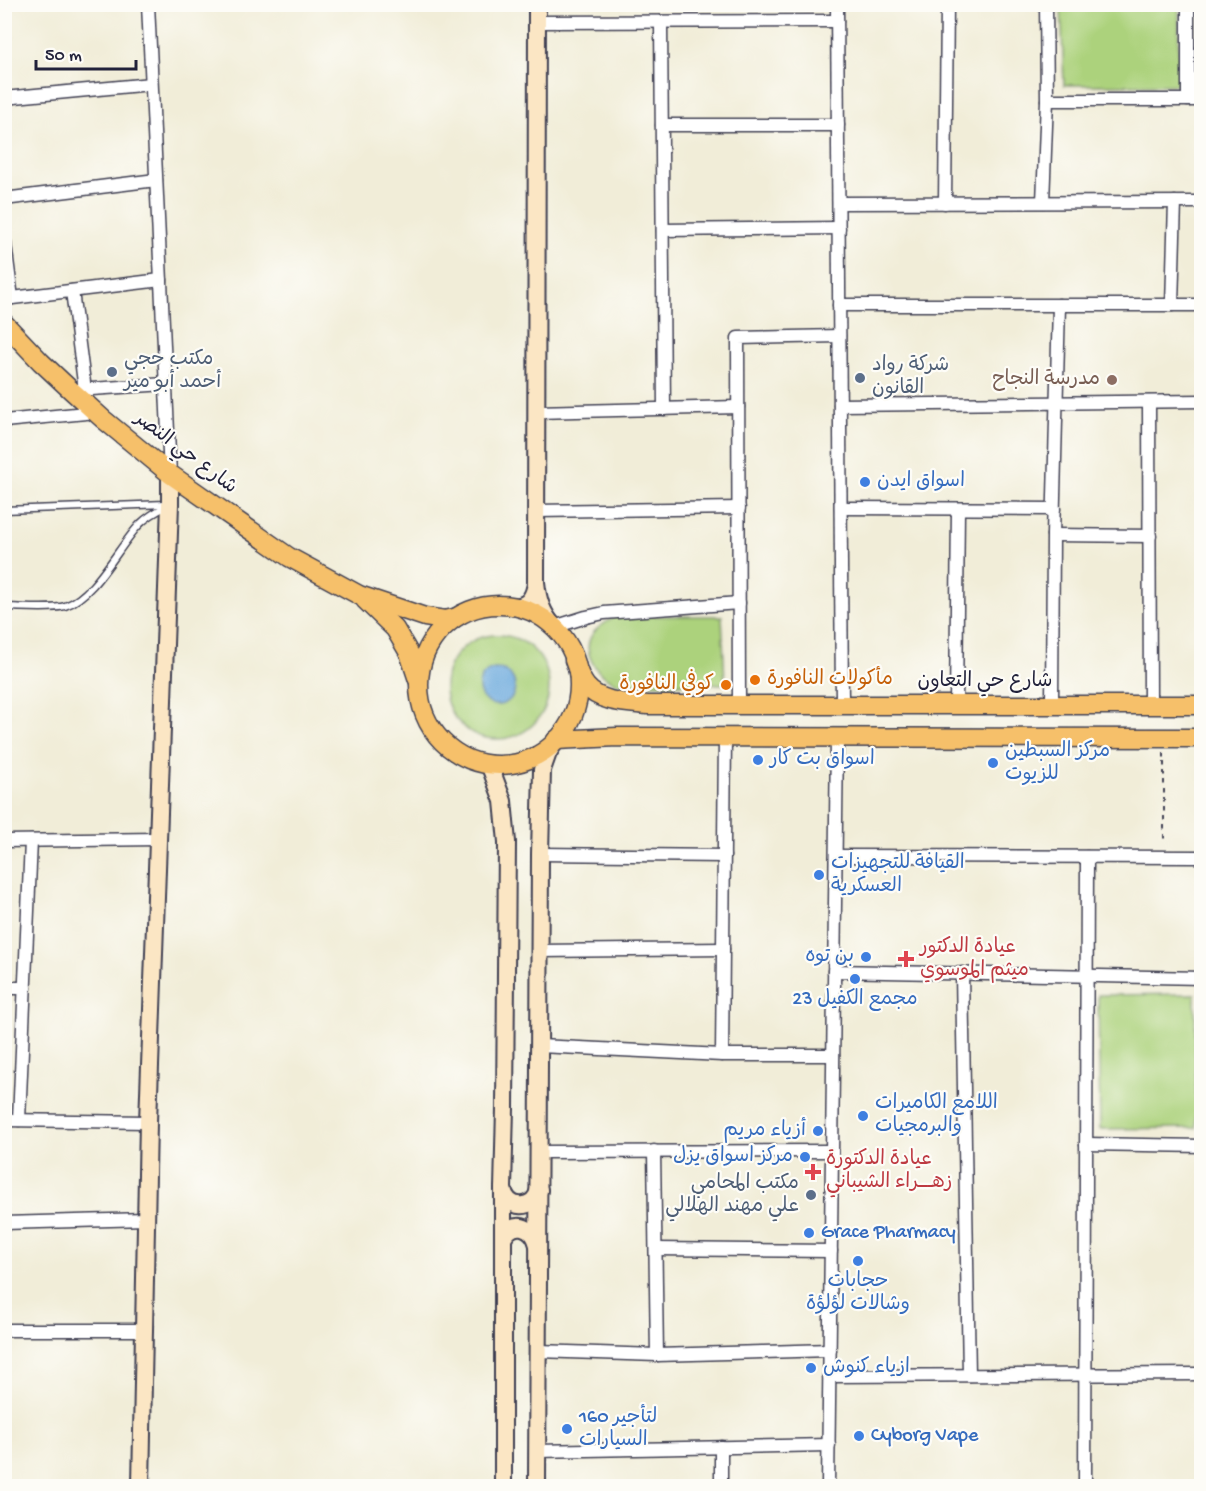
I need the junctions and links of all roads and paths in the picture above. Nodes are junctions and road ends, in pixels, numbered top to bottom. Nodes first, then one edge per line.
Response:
1 (148, 4) edge
2 (537, 4) edge
3 (837, 4) edge
4 (947, 4) edge
5 (1046, 4) edge
6 (1188, 4) edge
7 (837, 21) junction
8 (537, 22) junction
9 (661, 22) junction
10 (151, 84) junction
11 (4, 98) edge
12 (1047, 100) junction
13 (1188, 100) junction
14 (1202, 100) edge
15 (662, 125) junction
16 (838, 125) junction
17 (156, 180) junction
18 (4, 199) edge
19 (1042, 202) junction
20 (1175, 202) junction
21 (1202, 202) edge
22 (838, 203) junction
23 (945, 203) junction
24 (838, 228) junction
25 (663, 230) junction
26 (4, 236) edge
27 (161, 280) junction
28 (72, 291) junction
29 (8, 298) edge
30 (839, 305) junction
31 (1059, 305) junction
32 (1172, 305) junction
33 (1202, 305) edge
34 (4, 323) edge
35 (839, 336) junction
36 (165, 384) junction
37 (78, 390) junction
38 (1202, 401) edge
39 (1149, 402) junction
40 (1056, 403) junction
41 (840, 405) junction
42 (738, 407) junction
43 (664, 409) junction
44 (96, 412) junction
45 (536, 412) junction
46 (4, 421) edge
47 (170, 474) junction
48 (170, 504) junction
49 (739, 508) junction
50 (841, 508) junction
51 (958, 509) junction
52 (1054, 509) junction
53 (4, 510) edge
54 (536, 511) junction
55 (1053, 535) junction
56 (1150, 536) junction
57 (536, 582) junction
58 (359, 595) junction
59 (739, 603) junction
60 (4, 607) edge
61 (515, 607) junction
62 (454, 618) junction
63 (554, 627) junction
64 (574, 660) junction
65 (419, 682) junction
66 (739, 705) junction
67 (842, 705) junction
68 (956, 705) junction
69 (1052, 705) junction
70 (1150, 705) junction
71 (1202, 705) edge
72 (725, 737) junction
73 (837, 737) junction
74 (1164, 738) junction
75 (1202, 738) edge
76 (556, 740) junction
77 (489, 764) junction
78 (158, 839) junction
79 (31, 840) junction
80 (4, 841) edge
81 (540, 854) junction
82 (724, 856) junction
83 (836, 856) junction
84 (1087, 857) junction
85 (1164, 857) junction
86 (1202, 857) edge
87 (723, 950) junction
88 (540, 951) junction
89 (834, 971) junction
90 (962, 974) junction
91 (1087, 976) junction
92 (1202, 978) edge
93 (4, 988) edge
94 (24, 988) junction
95 (539, 1046) junction
96 (833, 1054) junction
97 (722, 1055) junction
98 (4, 1120) edge
99 (19, 1120) junction
100 (148, 1122) junction
101 (1086, 1144) junction
102 (1202, 1146) edge
103 (654, 1151) junction
104 (539, 1152) junction
105 (832, 1152) junction
106 (503, 1189) junction
107 (539, 1190) junction
108 (146, 1219) junction
109 (4, 1223) edge
110 (503, 1239) junction
111 (538, 1245) junction
112 (656, 1250) junction
113 (831, 1251) junction
114 (4, 1330) edge
115 (144, 1330) junction
116 (538, 1350) junction
117 (830, 1350) junction
118 (657, 1355) junction
119 (1202, 1374) edge
120 (969, 1375) junction
121 (1086, 1375) junction
122 (830, 1376) junction
123 (829, 1445) junction
124 (721, 1447) junction
125 (537, 1451) junction
126 (141, 1486) edge
127 (503, 1486) edge
128 (537, 1486) edge
129 (721, 1486) edge
130 (828, 1486) edge
131 (1085, 1486) edge

1 - 10 street
2 - 8 main road
3 - 7 street
4 - 23 street
5 - 12 street
6 - 13 street
7 - 9 street
7 - 16 street
8 - 9 street
8 - 45 main road
9 - 15 street
10 - 11 street
10 - 17 street
12 - 13 street
12 - 19 street
13 - 14 street
15 - 16 street
15 - 25 street
16 - 22 street
17 - 18 street
17 - 27 street
19 - 20 street
19 - 23 street
20 - 21 street
20 - 32 street
22 - 23 street
22 - 24 street
24 - 25 street
24 - 30 street
25 - 43 street
26 - 29 street
27 - 28 street
27 - 36 street
28 - 29 street
28 - 37 street
30 - 31 street
30 - 35 street
31 - 32 street
31 - 40 street
32 - 33 street
34 - 37 main road, شارع حي النصر
35 - 41 street
35 - 42 street
36 - 37 street
36 - 47 street
37 - 44 main road, شارع حي النصر
38 - 39 street
39 - 40 street
39 - 56 street
40 - 41 street
40 - 52 street
41 - 50 street
42 - 43 street
42 - 49 street
43 - 45 street
44 - 46 street
44 - 47 main road, شارع حي النصر
45 - 54 main road
47 - 48 main road
47 - 58 main road, شارع حي النصر
48 - 53 lane
48 - 60 lane
48 - 78 main road
49 - 54 street
49 - 59 street
50 - 51 street
50 - 67 street
51 - 52 street
51 - 68 street
52 - 55 street
54 - 57 main road
55 - 56 street
55 - 69 street
56 - 70 street
57 - 61 main road
57 - 63 main road
58 - 62 main road
58 - 65 main road
59 - 63 street
59 - 66 street
61 - 62 main road
61 - 63 main road
62 - 65 main road
63 - 64 main road
64 - 66 main road, شارع حي التعاون
64 - 76 main road
65 - 77 main road
66 - 67 main road, شارع حي التعاون
67 - 68 main road, شارع حي التعاون
68 - 69 main road, شارع حي التعاون
69 - 70 main road, شارع حي التعاون
70 - 71 main road, شارع حي التعاون
72 - 73 main road
72 - 76 main road
72 - 82 street
73 - 74 main road
73 - 83 street
74 - 75 main road
74 - 85 path
76 - 77 main road
76 - 81 main road
77 - 106 main road
78 - 79 street
78 - 100 main road
79 - 80 street
79 - 94 street
81 - 82 street
81 - 88 main road
82 - 87 street
83 - 84 street
83 - 89 street
84 - 85 street
84 - 91 street
85 - 86 street
87 - 88 street
87 - 97 street
88 - 95 main road
89 - 90 street
89 - 96 street
90 - 91 street
90 - 120 street
91 - 92 street
91 - 101 street
93 - 94 street
94 - 99 street
95 - 97 street
95 - 104 main road
96 - 97 street
96 - 105 street
98 - 99 street
99 - 100 street
100 - 108 main road
101 - 102 street
101 - 121 street
103 - 104 street
103 - 105 street
103 - 112 street
104 - 107 main road
105 - 113 street
106 - 107 main road
106 - 110 main road
107 - 111 main road
108 - 109 street
108 - 115 main road
110 - 111 main road
110 - 127 main road
111 - 116 main road
112 - 113 street
112 - 118 street
113 - 117 street
114 - 115 street
115 - 126 main road
116 - 118 street
116 - 125 main road
117 - 118 street
117 - 122 street
119 - 121 street
120 - 121 street
120 - 122 street
121 - 131 street
122 - 123 street
123 - 124 street
123 - 130 street
124 - 125 street
124 - 129 street
125 - 128 main road

